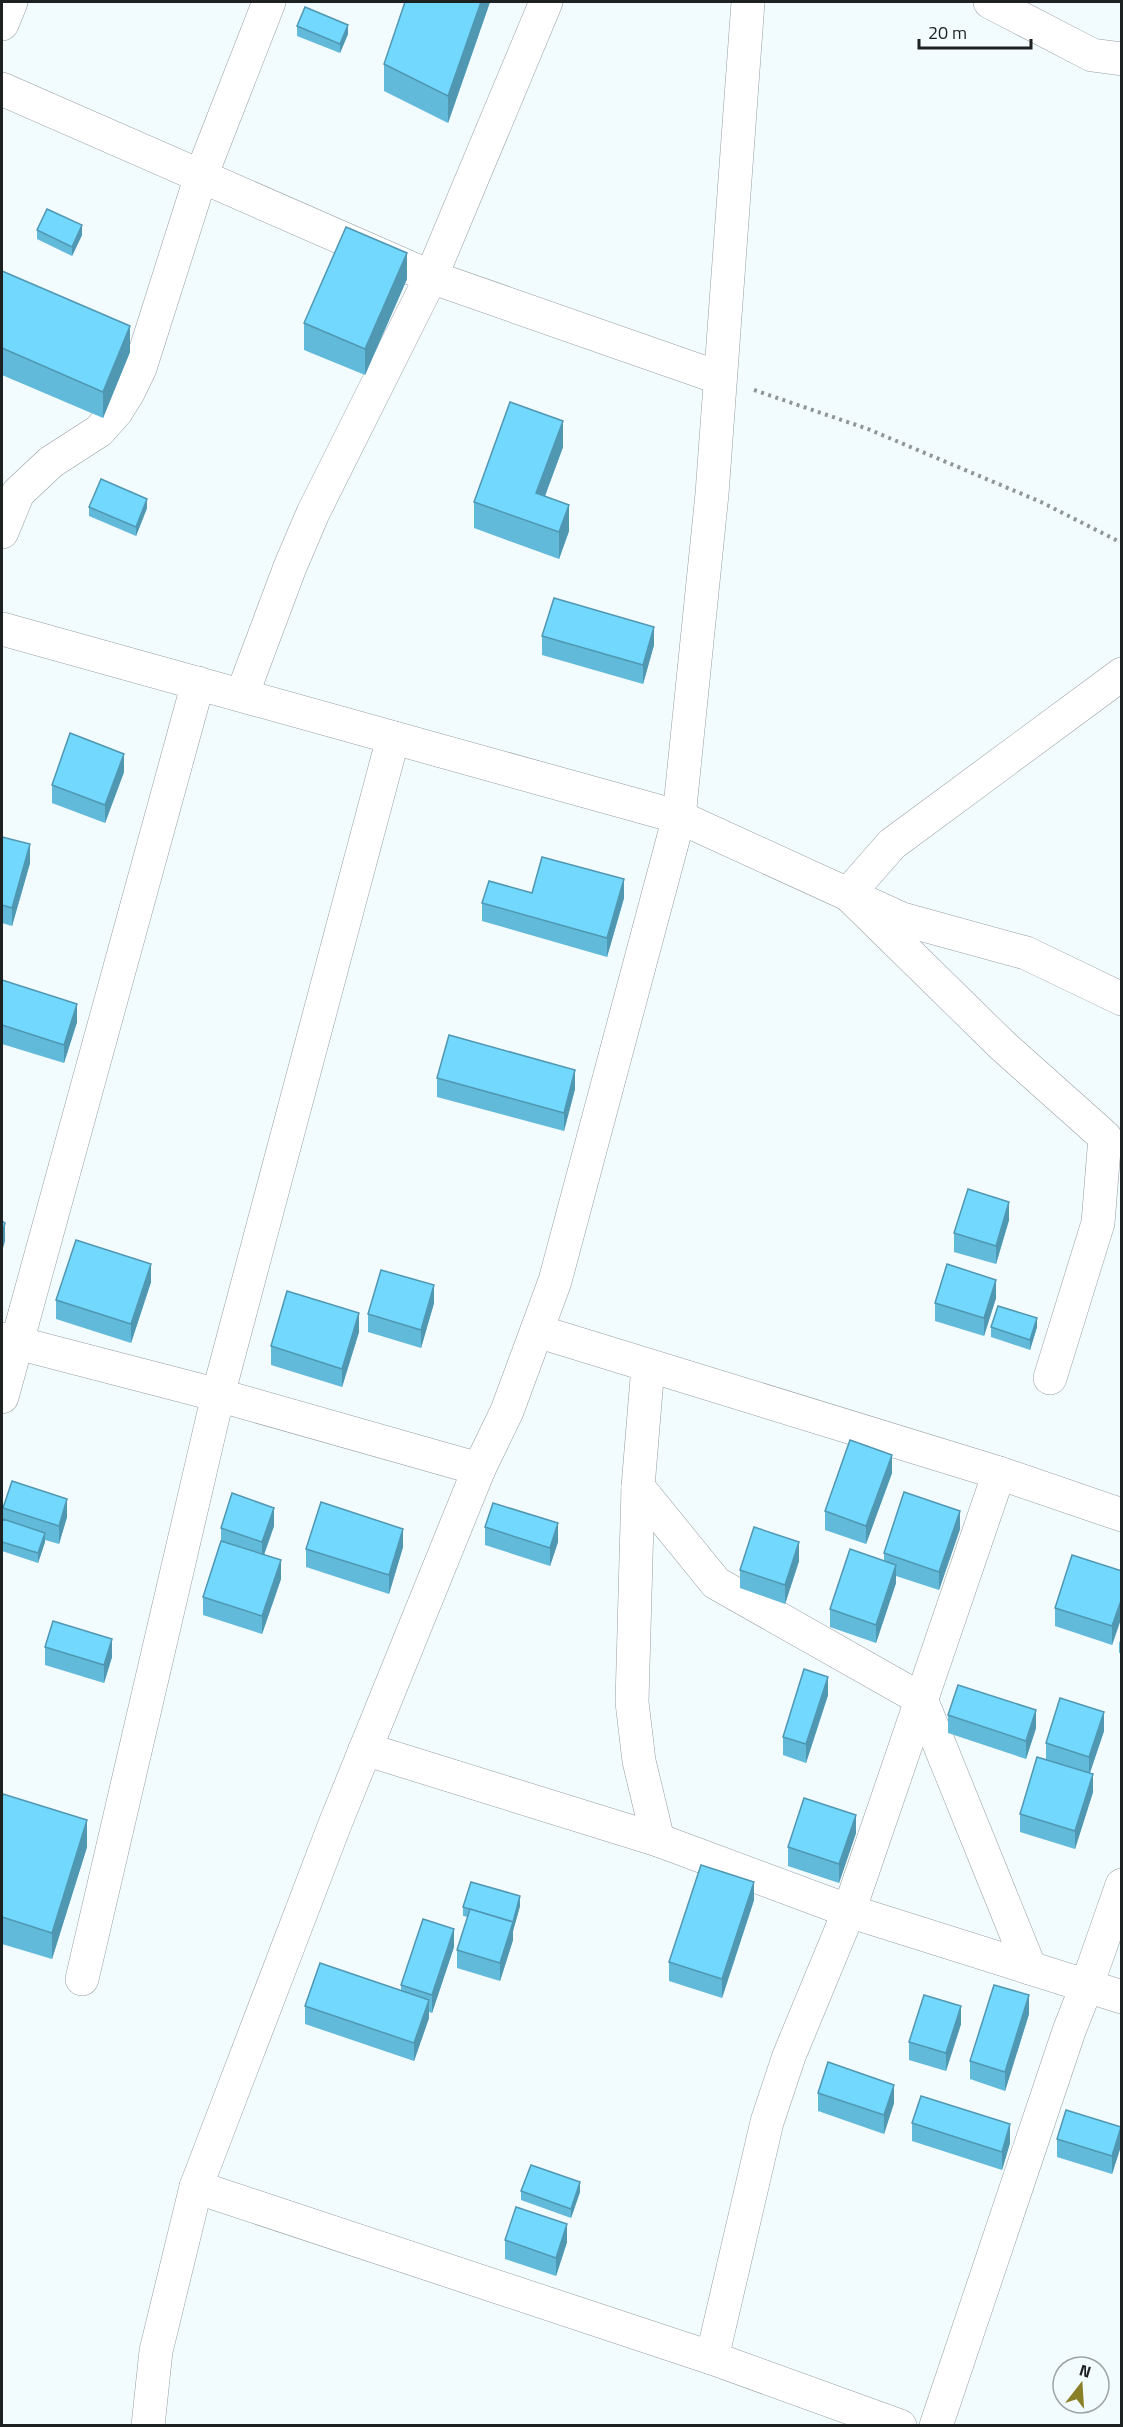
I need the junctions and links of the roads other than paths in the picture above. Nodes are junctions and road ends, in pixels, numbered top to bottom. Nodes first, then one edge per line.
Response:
1 (11, 2) edge
2 (269, 2) edge
3 (546, 2) edge
4 (748, 2) edge
5 (990, 2) edge
6 (2, 24) edge
7 (1122, 59) edge
8 (2, 89) edge
9 (201, 176) junction
10 (431, 277) junction
11 (720, 378) junction
12 (10, 484) edge
13 (2, 532) edge
14 (2, 629) edge
15 (1122, 674) edge
16 (198, 683) junction
17 (242, 695) junction
18 (393, 738) junction
19 (679, 817) junction
20 (848, 894) junction
21 (1122, 999) edge
22 (537, 1331) junction
23 (9, 1341) edge
24 (648, 1366) junction
25 (1050, 1378) dead end
26 (218, 1395) junction
27 (2, 1396) edge
28 (479, 1469) junction
29 (999, 1473) junction
30 (638, 1487) junction
31 (1122, 1515) edge
32 (921, 1699) junction
33 (365, 1749) junction
34 (658, 1840) junction
35 (1122, 1885) edge
36 (849, 1911) junction
37 (1030, 1968) junction
38 (82, 1979) dead end
39 (1087, 1985) junction
40 (1122, 1997) edge
41 (196, 2187) junction
42 (712, 2358) junction
43 (148, 2426) edge
44 (900, 2426) edge
45 (936, 2426) edge

1 - 6 street
2 - 9 street
3 - 10 street
4 - 11 street
5 - 7 street
8 - 9 street
9 - 10 street
9 - 12 street
10 - 11 street
10 - 17 street
11 - 19 street
12 - 13 street
14 - 16 street
15 - 20 street
16 - 17 street
16 - 23 street
17 - 18 street
18 - 19 street
18 - 26 street
19 - 20 street
19 - 22 street
20 - 21 street
20 - 25 street
22 - 24 street
22 - 28 street
23 - 26 street
23 - 27 street
24 - 29 street
24 - 30 street
26 - 28 street
26 - 38 street
28 - 33 street
29 - 31 street
29 - 32 street
30 - 32 street
30 - 34 street
32 - 36 street
32 - 37 street
33 - 34 street
33 - 41 street
34 - 36 street
35 - 39 street
36 - 37 street
36 - 42 street
37 - 39 street
39 - 40 street
39 - 45 street
41 - 42 street
41 - 43 street
42 - 44 street

